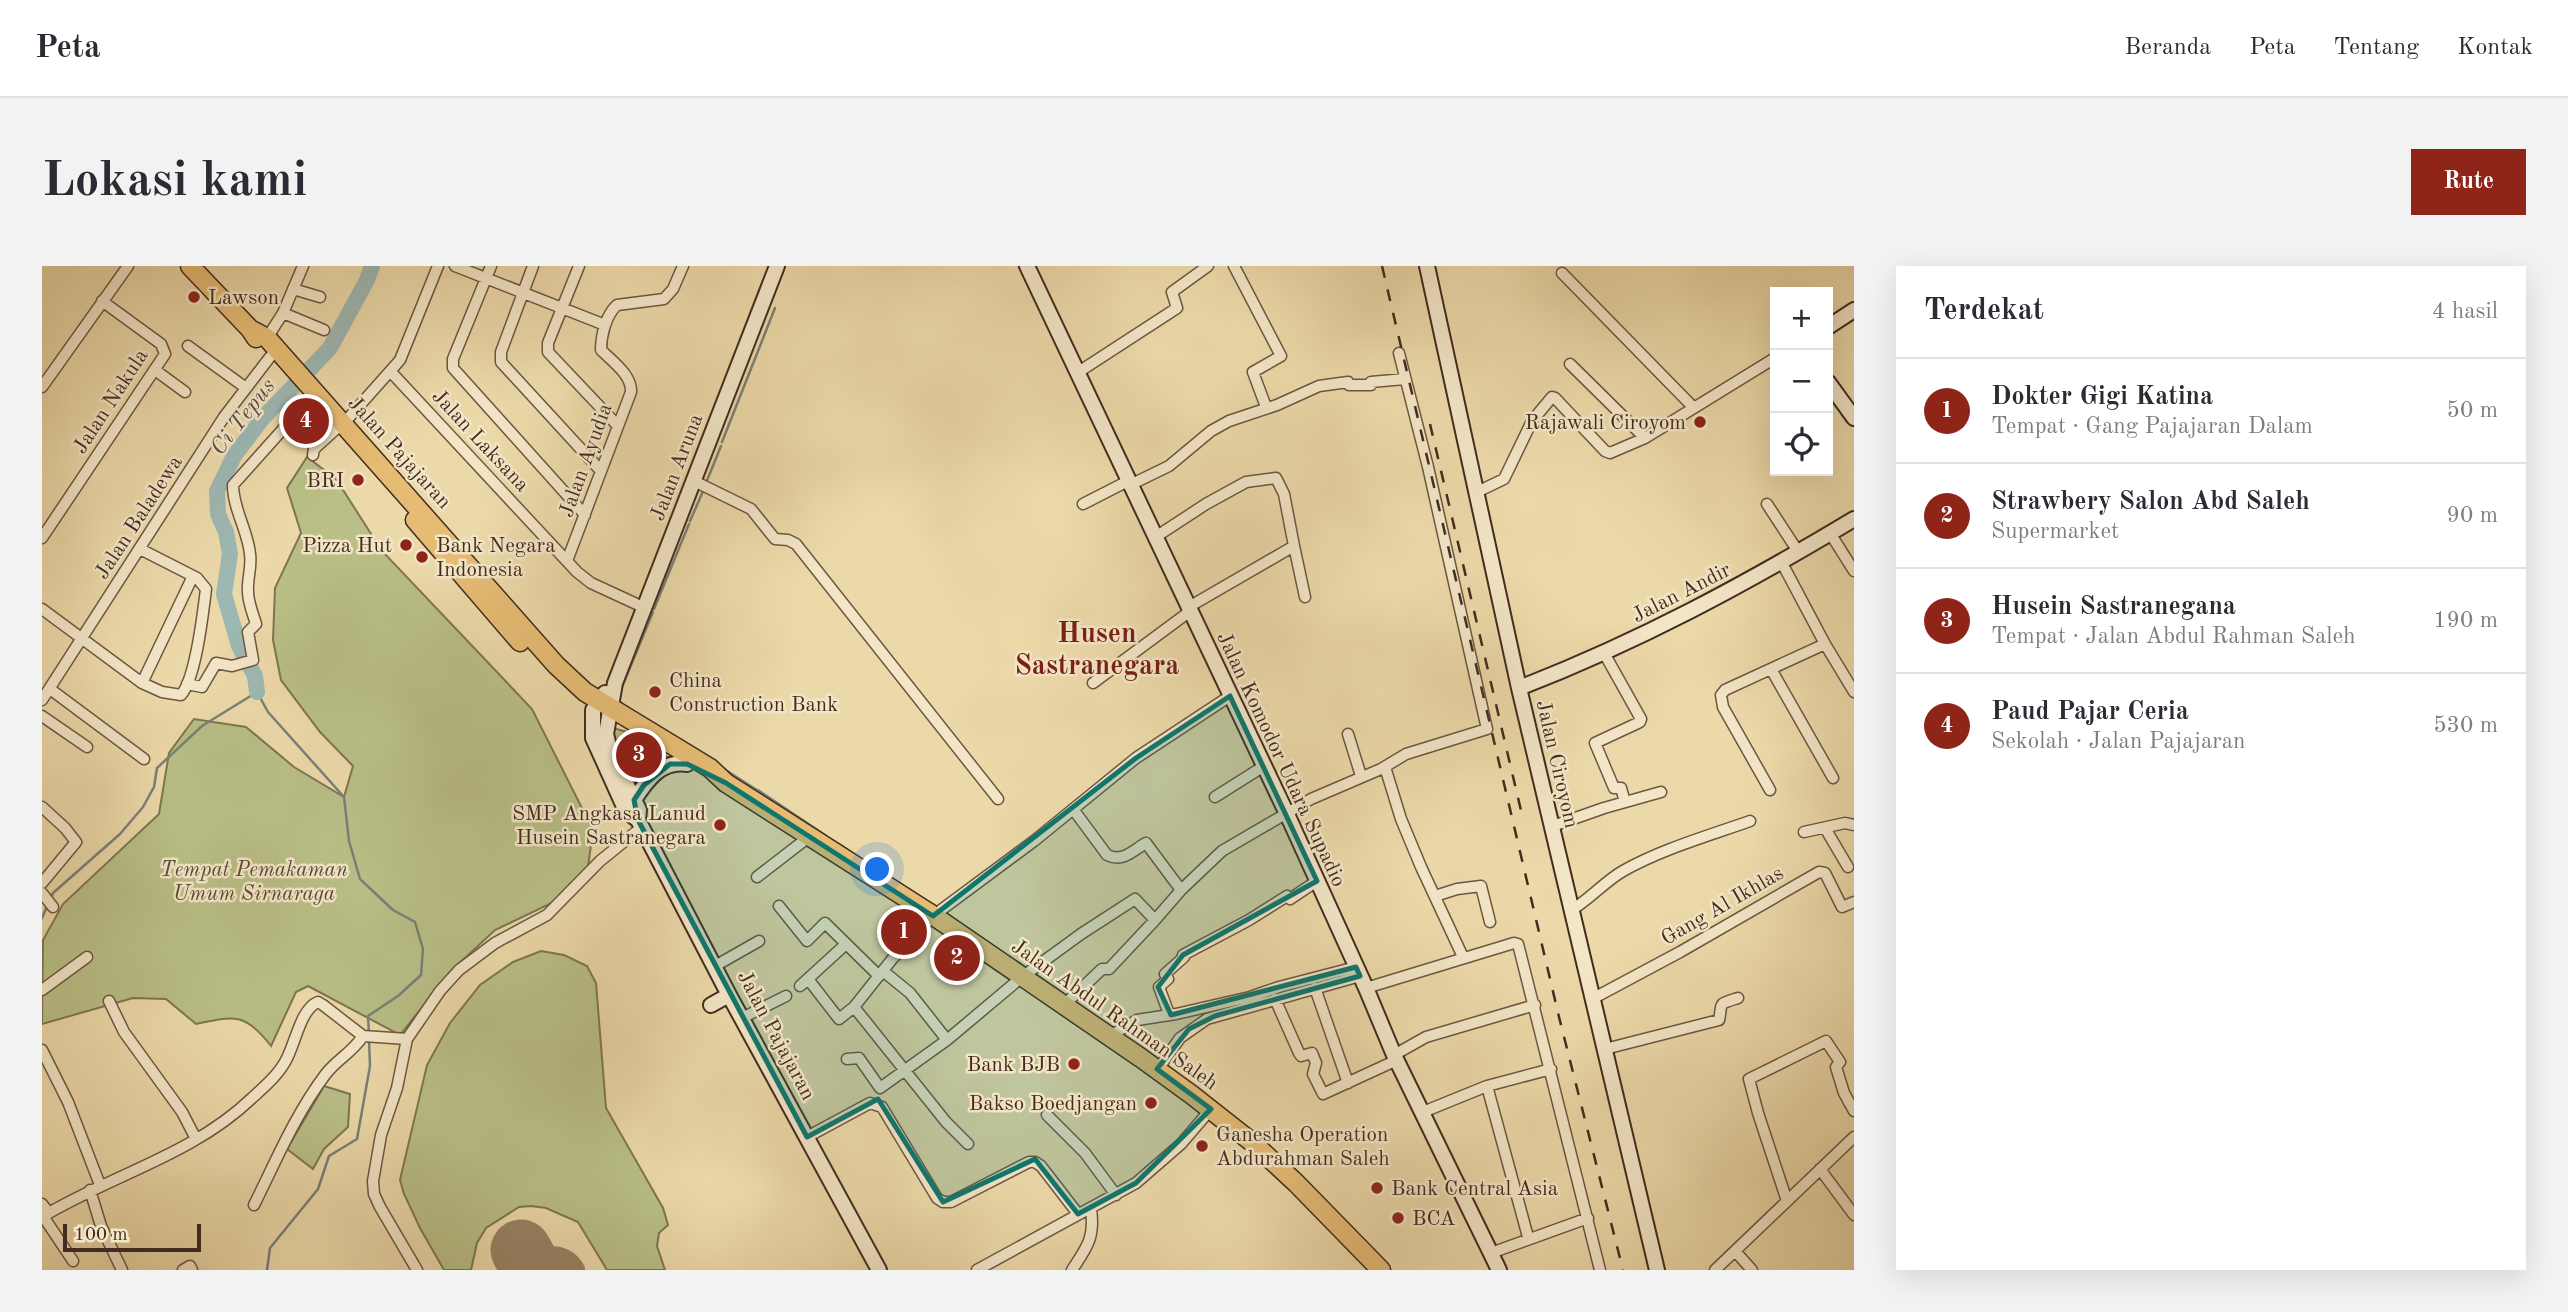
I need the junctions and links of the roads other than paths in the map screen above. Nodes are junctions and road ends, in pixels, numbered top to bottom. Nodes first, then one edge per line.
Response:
1 (128, 266) edge
2 (190, 266) edge
3 (303, 266) edge
4 (438, 266) edge
5 (455, 266) edge
6 (491, 266) edge
7 (533, 266) edge
8 (579, 266) edge
9 (682, 266) edge
10 (777, 266) edge
11 (1027, 266) edge
12 (1208, 266) edge
13 (1234, 266) edge
14 (1427, 266) edge
15 (1562, 273) dead end
16 (486, 279) junction
17 (293, 289) junction
18 (523, 293) junction
19 (320, 297) dead end
20 (102, 301) junction
21 (561, 308) junction
22 (1854, 310) edge
23 (283, 313) junction
24 (1833, 324) edge
25 (606, 325) junction
26 (250, 329) junction
27 (324, 330) dead end
28 (267, 338) junction
29 (188, 346) dead end
30 (1399, 353) dead end
31 (270, 357) junction
32 (1770, 361) edge
33 (1570, 365) dead end
34 (155, 370) junction
35 (391, 372) junction
36 (1077, 373) junction
37 (1405, 379) junction
38 (299, 381) junction
39 (42, 387) edge
40 (246, 388) junction
41 (1833, 389) edge
42 (185, 392) dead end
43 (309, 400) junction
44 (1266, 407) junction
45 (1693, 407) junction
46 (1854, 418) edge
47 (340, 426) junction
48 (618, 426) junction
49 (1645, 438) junction
50 (313, 455) dead end
51 (601, 471) junction
52 (1129, 483) junction
53 (696, 484) junction
54 (1477, 492) junction
55 (1083, 504) dead end
56 (1767, 504) dead end
57 (585, 514) junction
58 (1854, 519) edge
59 (1830, 533) junction
60 (42, 538) edge
61 (1154, 538) junction
62 (1294, 546) junction
63 (141, 549) junction
64 (1799, 552) junction
65 (567, 561) junction
66 (1782, 563) junction
67 (1854, 570) edge
68 (193, 576) junction
69 (1305, 597) dead end
70 (643, 607) junction
71 (42, 609) edge
72 (1188, 610) junction
73 (82, 637) junction
74 (1825, 644) junction
75 (1604, 653) junction
76 (1770, 669) junction
77 (142, 683) junction
78 (1093, 683) dead end
79 (187, 684) junction
80 (1518, 688) junction
81 (50, 689) junction
82 (1854, 692) edge
83 (1230, 696) junction
84 (42, 700) edge
85 (603, 708) junction
86 (42, 716) edge
87 (1348, 734) dead end
88 (87, 747) dead end
89 (144, 759) dead end
90 (687, 764) junction
91 (1264, 766) junction
92 (1385, 766) junction
93 (1361, 776) junction
94 (1833, 778) dead end
95 (726, 783) junction
96 (1770, 790) dead end
97 (1661, 792) dead end
98 (1215, 797) dead end
99 (998, 799) dead end
100 (634, 800) junction
101 (1625, 802) junction
102 (42, 807) edge
103 (1073, 809) junction
104 (1287, 814) junction
105 (1751, 821) dead end
106 (640, 823) junction
107 (1854, 825) edge
108 (1550, 827) junction
109 (1825, 828) junction
110 (1804, 832) dead end
111 (810, 836) junction
112 (1848, 867) dead end
113 (757, 877) dead end
114 (1317, 881) junction
115 (42, 883) edge
116 (1181, 890) junction
117 (1435, 896) junction
118 (1854, 902) edge
119 (779, 906) dead end
120 (1570, 911) junction
121 (933, 916) junction
122 (1155, 920) junction
123 (1489, 922) dead end
124 (759, 941) dead end
125 (846, 944) junction
126 (87, 957) dead end
127 (1463, 957) junction
128 (715, 966) junction
129 (881, 973) junction
130 (1022, 977) junction
131 (1361, 977) junction
132 (1315, 988) junction
133 (42, 990) edge
134 (729, 995) junction
135 (786, 996) dead end
136 (1738, 998) dead end
137 (1275, 999) junction
138 (1592, 999) junction
139 (109, 1001) dead end
140 (711, 1005) dead end
141 (1064, 1005) junction
142 (1535, 1005) junction
143 (854, 1007) junction
144 (1169, 1014) junction
145 (742, 1018) junction
146 (1110, 1036) junction
147 (368, 1037) junction
148 (407, 1040) junction
149 (947, 1040) junction
150 (1605, 1049) junction
151 (42, 1050) edge
152 (1395, 1057) junction
153 (847, 1059) dead end
154 (1551, 1069) junction
155 (904, 1071) junction
156 (1156, 1072) junction
157 (1348, 1083) junction
158 (1487, 1086) junction
159 (1211, 1109) junction
160 (1854, 1111) edge
161 (1423, 1112) junction
162 (1047, 1115) dead end
163 (807, 1137) junction
164 (1854, 1137) edge
165 (197, 1139) junction
166 (968, 1144) dead end
167 (1820, 1169) junction
168 (95, 1188) junction
169 (1116, 1195) junction
170 (1787, 1201) junction
171 (254, 1205) dead end
172 (1091, 1209) junction
173 (44, 1212) edge
174 (1078, 1214) junction
175 (1854, 1215) edge
176 (1587, 1218) junction
177 (1528, 1237) junction
178 (1735, 1251) junction
179 (1490, 1253) junction
180 (73, 1261) dead end
181 (122, 1270) edge
182 (183, 1270) edge
183 (192, 1270) edge
184 (417, 1270) edge
185 (879, 1270) edge
186 (977, 1270) edge
187 (1072, 1270) edge
188 (1381, 1270) edge
189 (1499, 1270) edge
190 (1600, 1270) edge
191 (1657, 1270) edge
192 (1715, 1270) edge
193 (1752, 1270) edge

1 - 20 street
2 - 26 highway, Jalan Pajajaran
3 - 17 street
4 - 35 street
5 - 16 street
6 - 16 street
7 - 18 street
8 - 21 street
9 - 25 street
10 - 53 street, Jalan Aruna
11 - 36 street, Jalan Komodor Udara Supadio
12 - 36 street
13 - 44 street
14 - 54 street, Jalan Ciroyom
15 - 45 street
16 - 18 street
16 - 57 street
17 - 19 street
17 - 23 street
18 - 21 street
18 - 51 street
20 - 34 street, Jalan Nakula
20 - 39 street
21 - 25 street
21 - 48 street
22 - 24 street
23 - 27 street
23 - 28 street
25 - 48 street, Jalan Ayudia
26 - 28 highway, Jalan Pajajaran
26 - 31 highway, Jalan Pajajaran
28 - 38 highway, Jalan Pajajaran
29 - 40 street
30 - 37 street
31 - 38 highway, Jalan Pajajaran
31 - 40 street, Jalan Baladewa
32 - 45 street
33 - 49 street
34 - 42 street
34 - 60 street, Jalan Nakula
35 - 47 street
35 - 65 street, Jalan Laksana
36 - 52 street, Jalan Komodor Udara Supadio
37 - 44 street
37 - 92 street
38 - 43 highway, Jalan Pajajaran
38 - 47 highway, Jalan Pajajaran
40 - 63 street, Jalan Baladewa
41 - 46 street
43 - 47 highway, Jalan Pajajaran
43 - 79 street
44 - 52 street
45 - 49 street
47 - 50 street
47 - 85 highway, Jalan Pajajaran
48 - 51 street, Jalan Ayudia
49 - 54 street
51 - 57 street, Jalan Ayudia
52 - 55 street
52 - 61 street, Jalan Komodor Udara Supadio
53 - 70 street, Jalan Aruna
53 - 99 street
54 - 80 street, Jalan Ciroyom
56 - 64 street
57 - 65 street, Jalan Ayudia
58 - 59 street, Jalan Andir
59 - 64 street, Jalan Andir
59 - 67 street
61 - 62 street
61 - 72 street, Jalan Komodor Udara Supadio
62 - 69 street
62 - 72 street
63 - 68 street
63 - 73 street, Jalan Baladewa
64 - 66 street, Jalan Andir
65 - 70 street, Jalan Laksana
66 - 74 street
66 - 75 street, Jalan Andir
68 - 77 street
68 - 79 street
70 - 85 street, Jalan Aruna
71 - 73 street
72 - 78 street
72 - 83 street, Jalan Komodor Udara Supadio
73 - 77 street
73 - 81 street, Jalan Baladewa
74 - 76 street
74 - 82 street
75 - 80 street, Jalan Andir
75 - 101 street
76 - 94 street
76 - 96 street
77 - 79 street
80 - 108 street, Jalan Ciroyom
81 - 84 street, Jalan Baladewa
81 - 89 street
83 - 91 street, Jalan Komodor Udara Supadio
83 - 103 street
85 - 90 highway, Jalan Abdul Rahman Saleh
85 - 95 highway, Jalan Abdul Rahman Saleh
85 - 100 street, Jalan Pajajaran
85 - 106 street, Jalan Pajajaran
86 - 88 street
87 - 93 street
90 - 95 highway, Jalan Abdul Rahman Saleh
90 - 100 street
91 - 98 street
91 - 104 street, Jalan Komodor Udara Supadio
92 - 93 street
92 - 117 street
93 - 104 street
95 - 111 highway, Jalan Abdul Rahman Saleh
97 - 101 street
100 - 106 street, Jalan Pajajaran
101 - 108 street
102 - 115 street
103 - 116 street
103 - 121 street
104 - 114 street, Jalan Komodor Udara Supadio
104 - 116 street
105 - 120 street
106 - 128 street, Jalan Pajajaran
106 - 148 street
107 - 109 street
108 - 120 street, Jalan Ciroyom
109 - 110 street
109 - 112 street
111 - 113 street
111 - 121 highway, Jalan Abdul Rahman Saleh
114 - 131 street, Jalan Komodor Udara Supadio
114 - 144 street
116 - 122 street
117 - 123 street
117 - 127 street
118 - 138 street, Gang Al Ikhlas
119 - 125 street
120 - 138 street, Jalan Ciroyom
121 - 129 street
121 - 130 highway, Jalan Abdul Rahman Saleh
122 - 130 street
122 - 141 street
124 - 128 street
125 - 129 street
125 - 143 street
126 - 133 street
127 - 131 street
127 - 142 street
128 - 134 street, Jalan Pajajaran
129 - 143 street
129 - 149 street
130 - 141 highway, Jalan Abdul Rahman Saleh
130 - 149 street
131 - 132 street
131 - 144 street
131 - 152 street, Jalan Komodor Udara Supadio
132 - 137 street
132 - 157 street
134 - 140 street
134 - 145 street, Jalan Pajajaran
135 - 145 street
136 - 150 street
137 - 156 street
137 - 157 street
138 - 150 street, Jalan Ciroyom
139 - 165 street
141 - 146 highway, Jalan Abdul Rahman Saleh
142 - 152 street
142 - 154 street
143 - 155 street
144 - 146 street
145 - 163 street, Jalan Pajajaran
146 - 156 highway, Jalan Abdul Rahman Saleh
147 - 148 street
147 - 165 street
147 - 171 street
148 - 184 street
149 - 155 street
150 - 191 street, Jalan Ciroyom
151 - 168 street
152 - 157 street
152 - 161 street, Jalan Komodor Udara Supadio
153 - 155 street
154 - 158 street
154 - 176 street
155 - 166 street
156 - 159 highway, Jalan Abdul Rahman Saleh
158 - 161 street
158 - 177 street
159 - 169 street
159 - 188 highway, Jalan Abdul Rahman Saleh
160 - 170 street
161 - 179 street, Jalan Komodor Udara Supadio
162 - 169 street
163 - 174 street
163 - 185 street, Jalan Pajajaran
164 - 167 street
165 - 168 street
167 - 170 street
167 - 175 street
168 - 173 street
168 - 181 street
169 - 172 street
170 - 178 street
172 - 174 street
172 - 187 street
173 - 180 street
174 - 186 street
176 - 177 street
176 - 190 street
177 - 179 street
178 - 192 street
178 - 193 street
179 - 189 street, Jalan Komodor Udara Supadio
182 - 183 street

